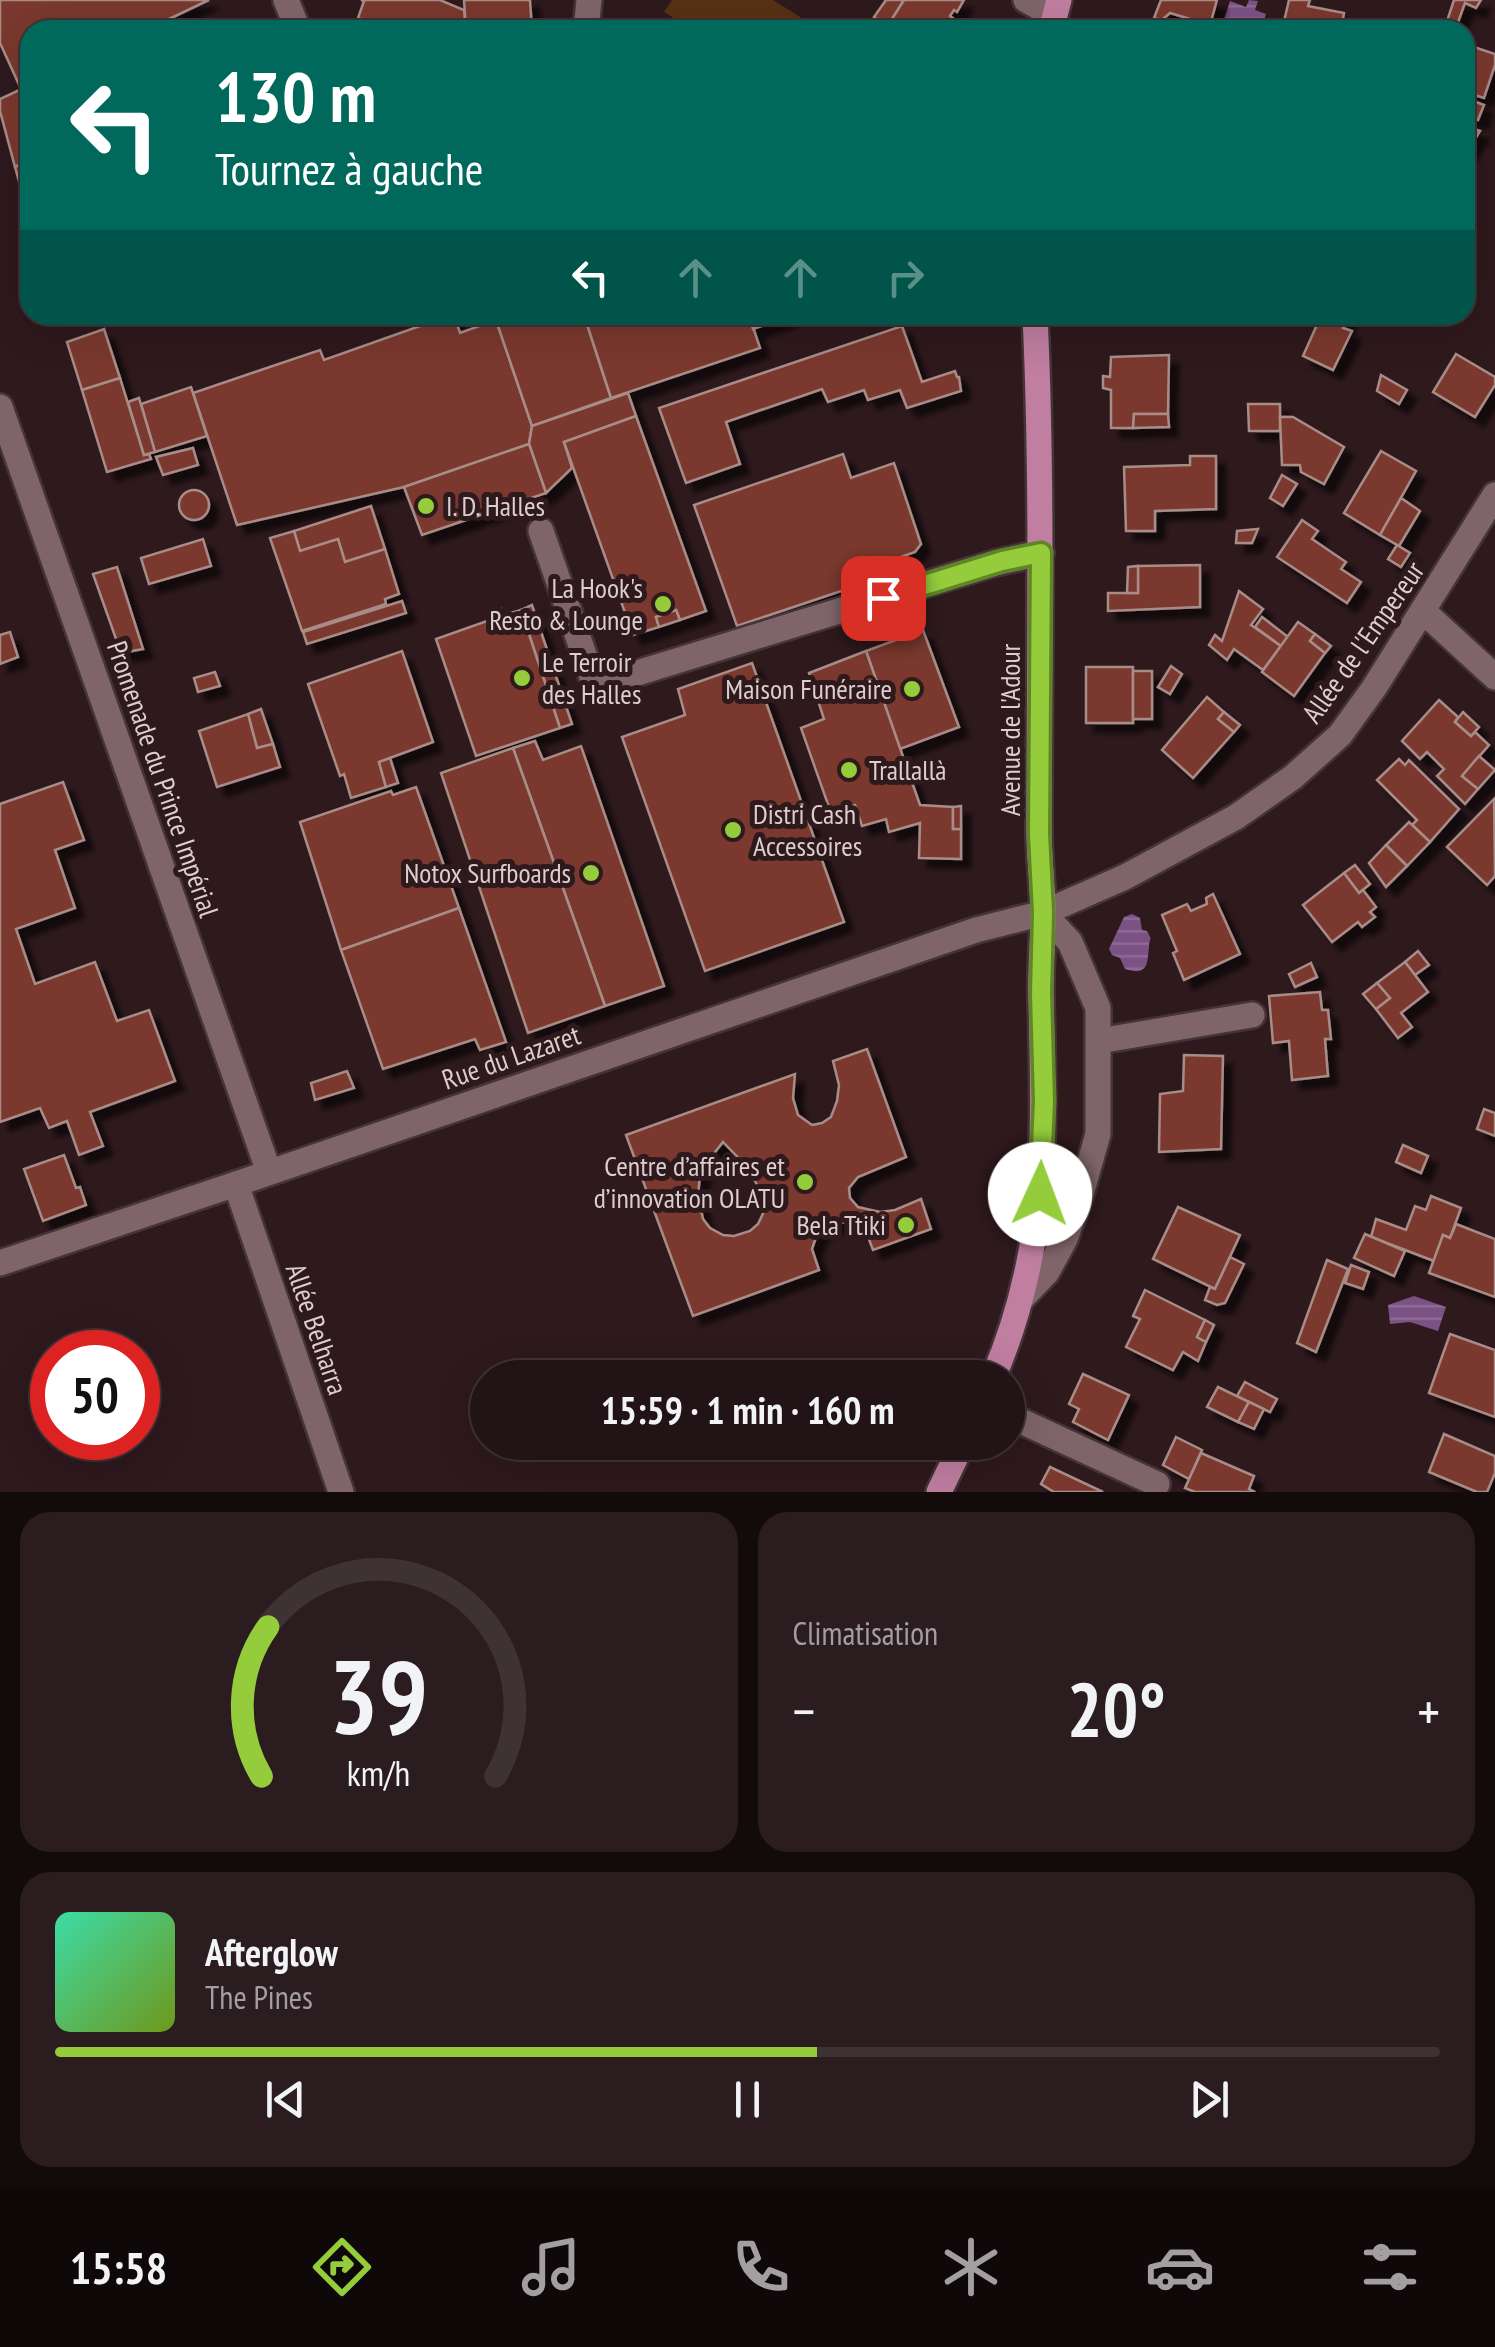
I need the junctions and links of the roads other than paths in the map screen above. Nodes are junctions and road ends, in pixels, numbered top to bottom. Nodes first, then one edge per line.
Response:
1 (1026, 0) edge
2 (1055, 15) edge
3 (1035, 325) edge
4 (0, 407) edge
5 (1495, 495) edge
6 (541, 532) dead end
7 (1041, 553) junction
8 (1424, 612) junction
9 (1495, 677) edge
10 (1043, 913) junction
11 (1252, 1015) dead end
12 (1099, 1042) junction
13 (268, 1172) junction
14 (236, 1184) junction
15 (0, 1263) edge
16 (1022, 1298) junction
17 (1001, 1360) edge
18 (1025, 1423) edge
19 (954, 1460) edge
20 (1157, 1484) dead end
21 (340, 1492) edge
22 (939, 1492) edge

1 - 2 street
3 - 7 main road, Avenue de l'Adour
4 - 13 street, Promenade du Prince Impérial
5 - 8 street, Allée de l'Empereur
6 - 7 street
7 - 10 main road, Avenue de l'Adour
8 - 9 street
8 - 10 street, Allée de l'Empereur
10 - 12 street
10 - 13 street, Rue du Lazaret
10 - 16 main road, Avenue de l'Adour
11 - 12 street
12 - 16 street
13 - 14 street, Rue du Lazaret
14 - 15 street, Rue du Lazaret
14 - 21 street, Allée Belharra
16 - 17 main road, Avenue de l'Adour
18 - 20 street
19 - 22 main road

